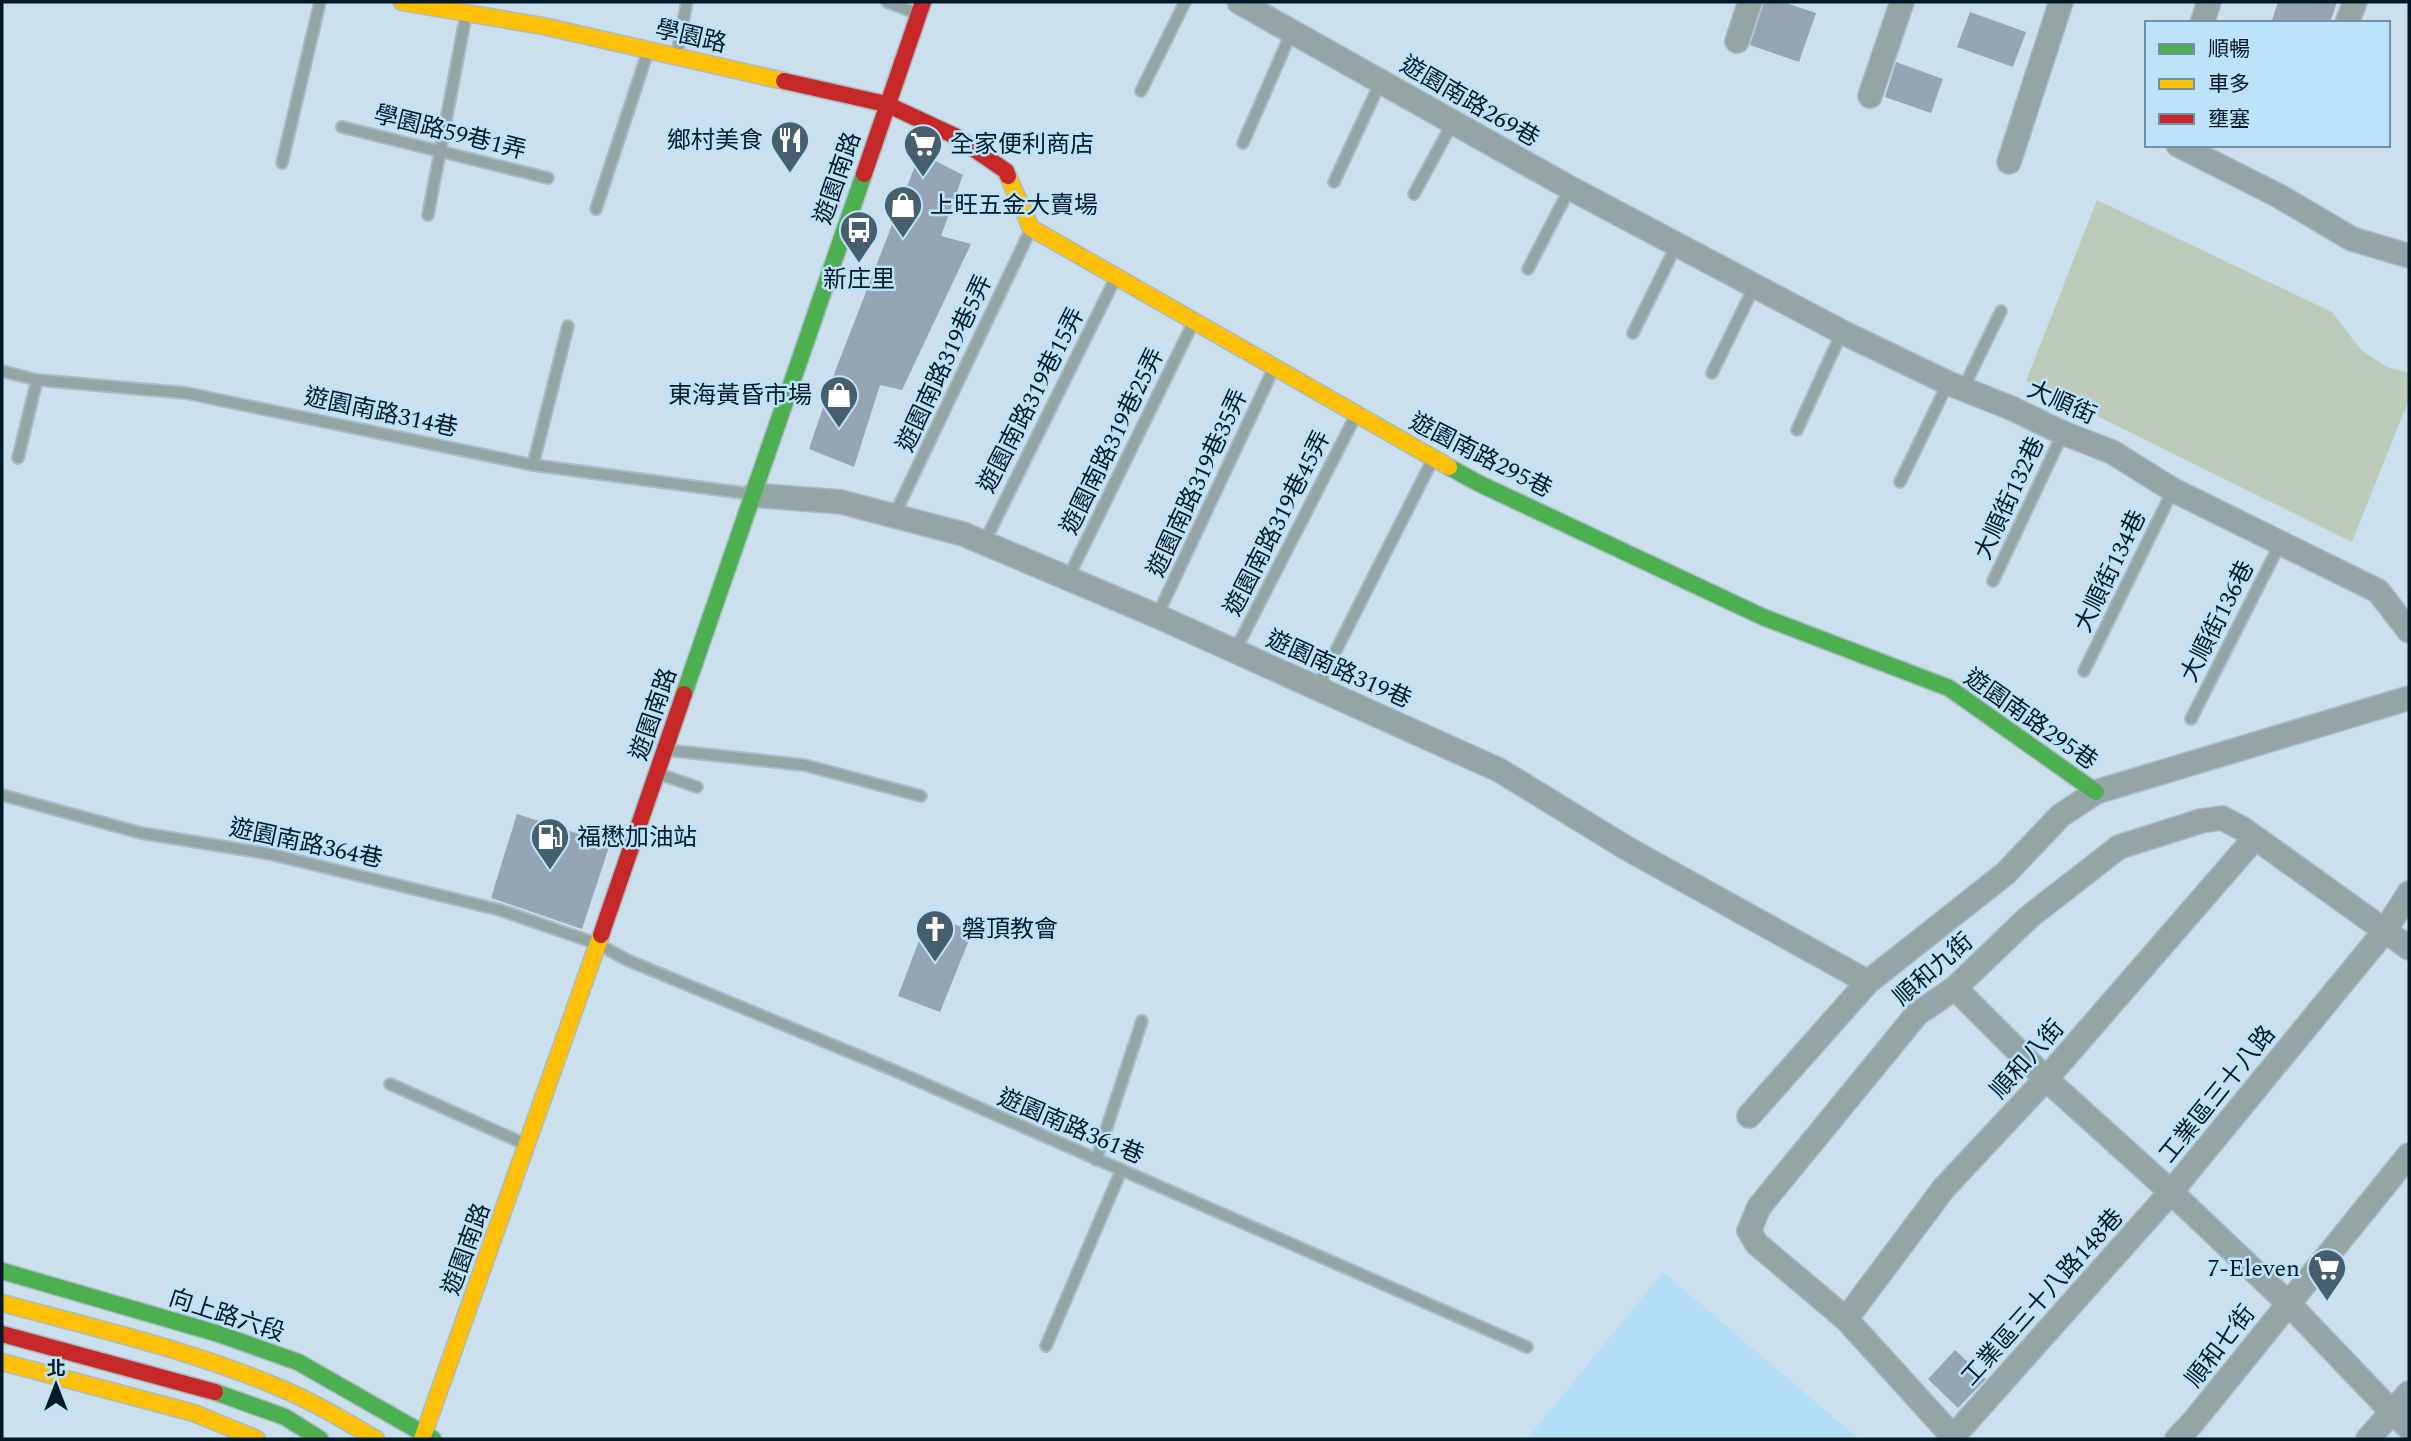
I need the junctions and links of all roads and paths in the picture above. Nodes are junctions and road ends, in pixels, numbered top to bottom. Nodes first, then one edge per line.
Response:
1 (320, 2) edge
2 (402, 2) edge
3 (687, 2) edge
4 (887, 2) edge
5 (1185, 2) edge
6 (1239, 2) edge
7 (1750, 2) edge
8 (1902, 2) edge
9 (2061, 2) edge
10 (2209, 2) edge
11 (2355, 2) edge
12 (921, 8) edge
13 (1272, 10) edge
14 (467, 13) junction
15 (2203, 21) edge
16 (2348, 21) edge
17 (1293, 31) junction
18 (1737, 41) dead end
19 (648, 50) junction
20 (677, 56) junction
21 (1381, 80) junction
22 (1141, 91) dead end
23 (1870, 96) dead end
24 (886, 104) junction
25 (1453, 122) junction
26 (342, 127) dead end
27 (1243, 143) dead end
28 (2182, 147) edge
29 (440, 149) junction
30 (2009, 162) dead end
31 (282, 163) dead end
32 (548, 178) dead end
33 (1334, 182) dead end
34 (1570, 188) junction
35 (1414, 194) dead end
36 (596, 208) dead end
37 (428, 215) dead end
38 (1031, 228) junction
39 (1676, 246) junction
40 (2409, 257) edge
41 (1528, 269) dead end
42 (1116, 277) junction
43 (1755, 285) junction
44 (2001, 311) dead end
45 (1194, 321) junction
46 (568, 326) dead end
47 (1633, 332) dead end
48 (1842, 332) junction
49 (1275, 368) junction
50 (2, 371) edge
51 (1712, 373) dead end
52 (37, 380) junction
53 (1955, 386) junction
54 (1356, 414) junction
55 (1797, 430) dead end
56 (2063, 433) junction
57 (19, 457) dead end
58 (1433, 458) junction
59 (533, 465) junction
60 (1900, 482) dead end
61 (2173, 490) junction
62 (753, 495) junction
63 (894, 516) junction
64 (2281, 542) junction
65 (984, 543) junction
66 (1068, 579) junction
67 (1993, 581) dead end
68 (1157, 616) junction
69 (2409, 631) edge
70 (1236, 651) junction
71 (2084, 671) dead end
72 (1317, 688) junction
73 (2409, 698) edge
74 (2192, 719) dead end
75 (664, 750) junction
76 (657, 773) junction
77 (697, 787) dead end
78 (2096, 792) junction
79 (2, 794) edge
80 (921, 796) dead end
81 (2254, 839) junction
82 (2409, 893) edge
83 (2384, 932) junction
84 (598, 944) junction
85 (2409, 948) edge
86 (1868, 982) junction
87 (1955, 988) junction
88 (1142, 1021) dead end
89 (2046, 1080) junction
90 (390, 1083) dead end
91 (1749, 1116) dead end
92 (527, 1145) junction
93 (2409, 1154) edge
94 (1096, 1160) junction
95 (1121, 1171) junction
96 (2171, 1192) junction
97 (2, 1271) edge
98 (2, 1303) edge
99 (2288, 1303) junction
100 (1846, 1319) junction
101 (2, 1334) edge
102 (1046, 1346) dead end
103 (1527, 1347) dead end
104 (2, 1362) edge
105 (2409, 1394) edge
106 (2400, 1420) edge
107 (426, 1437) edge
108 (1954, 1438) edge
109 (257, 1439) edge
110 (320, 1439) edge
111 (376, 1439) edge
112 (2177, 1439) edge
113 (2368, 1439) edge

1 - 31 lane
2 - 14 street, 學園路
3 - 20 lane
4 - 12 lane
5 - 22 lane
6 - 13 street, 遊園南路269巷
7 - 18 street
8 - 23 street
9 - 30 street
10 - 15 street
11 - 16 street
12 - 24 street, 遊園南路
13 - 17 street, 遊園南路269巷
14 - 19 street, 學園路
14 - 29 lane
17 - 21 street, 遊園南路269巷
17 - 27 lane
19 - 20 street, 學園路
19 - 36 lane
20 - 24 street, 學園路
21 - 25 street, 遊園南路269巷
21 - 33 lane
24 - 38 street
24 - 62 street, 遊園南路
25 - 34 street, 遊園南路269巷
25 - 35 lane
26 - 29 lane, 學園路59巷1弄
28 - 40 street
29 - 32 lane, 學園路59巷1弄
29 - 37 lane
34 - 39 street, 遊園南路269巷
34 - 41 lane
38 - 42 street, 遊園南路295巷
38 - 63 lane, 遊園南路319巷5弄
39 - 43 street, 大順街
39 - 47 lane
42 - 45 street, 遊園南路295巷
42 - 65 lane, 遊園南路319巷15弄
43 - 48 street, 大順街
43 - 51 lane
44 - 53 lane
45 - 49 street, 遊園南路295巷
45 - 66 lane, 遊園南路319巷25弄
46 - 59 lane
48 - 53 street, 大順街
48 - 55 lane
49 - 54 street, 遊園南路295巷
49 - 68 lane, 遊園南路319巷35弄
50 - 52 lane, 遊園南路314巷
52 - 57 lane
52 - 59 lane, 遊園南路314巷
53 - 56 street, 大順街
53 - 60 lane
54 - 58 street, 遊園南路295巷
54 - 70 lane, 遊園南路319巷45弄
56 - 61 street, 大順街
56 - 67 lane, 大順街132巷
58 - 72 lane
58 - 78 street, 遊園南路295巷
59 - 62 lane, 遊園南路314巷
61 - 64 street, 大順街
61 - 71 lane, 大順街134巷
62 - 63 street, 遊園南路319巷
62 - 75 street, 遊園南路
63 - 65 street, 遊園南路319巷
64 - 69 street, 大順街
64 - 74 lane, 大順街136巷
65 - 66 street, 遊園南路319巷
66 - 68 street, 遊園南路319巷
68 - 70 street, 遊園南路319巷
70 - 72 street, 遊園南路319巷
72 - 86 street, 遊園南路319巷
73 - 78 street
75 - 76 street, 遊園南路
75 - 80 lane
76 - 77 lane
76 - 84 street, 遊園南路
78 - 86 street
79 - 84 lane, 遊園南路364巷
81 - 83 street, 順和九街
81 - 87 street, 順和九街
81 - 89 street, 順和八街
82 - 83 street, 工業區三十八路
83 - 85 street
83 - 96 street, 工業區三十八路
84 - 92 street, 遊園南路
84 - 94 lane, 遊園南路361巷
86 - 91 street
87 - 89 street
87 - 100 street, 順和九街
88 - 94 lane
89 - 96 street
89 - 100 street, 順和八街
90 - 92 lane
92 - 107 street, 遊園南路
93 - 99 street, 順和七街
94 - 95 lane, 遊園南路361巷
95 - 102 lane
95 - 103 lane, 遊園南路361巷
96 - 99 street, 工業區三十八路
96 - 108 street, 工業區三十八路148巷
97 - 107 street, 向上路六段
98 - 111 street, 向上路六段
99 - 106 street, 工業區三十八路
99 - 112 street, 順和七街
100 - 108 street, 順和九街
101 - 110 street
104 - 109 street
105 - 106 street
106 - 113 street

